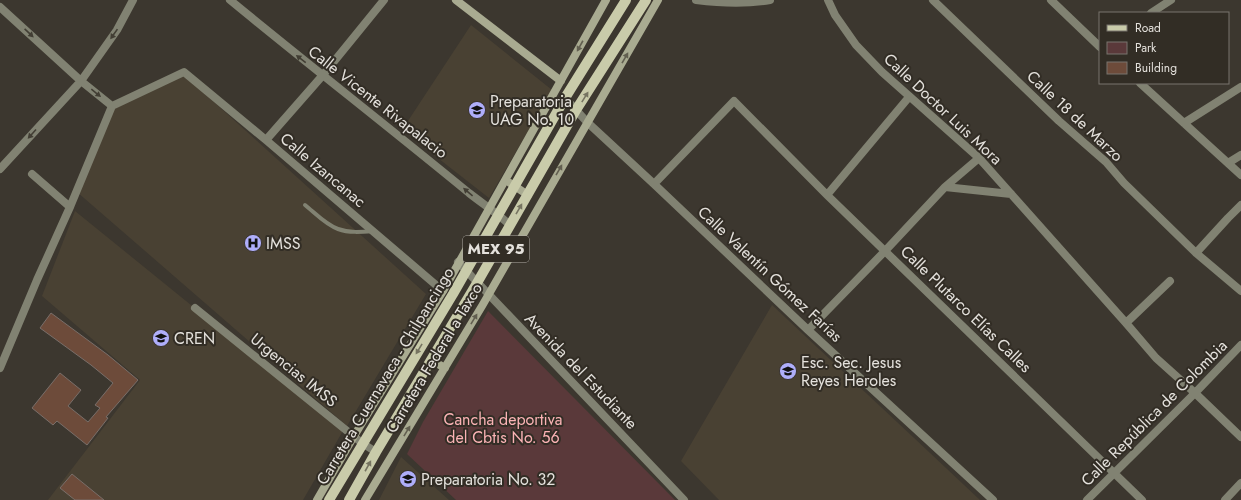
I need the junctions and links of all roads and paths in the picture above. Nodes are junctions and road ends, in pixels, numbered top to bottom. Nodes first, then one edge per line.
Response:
1 (133, 0) edge
2 (230, 0) edge
3 (384, 0) edge
4 (456, 0) edge
5 (606, 0) edge
6 (626, 0) edge
7 (646, 0) edge
8 (658, 0) edge
9 (696, 0) edge
10 (770, 0) edge
11 (828, 0) edge
12 (933, 0) edge
13 (1051, 0) edge
14 (1171, 0) edge
15 (0, 7) edge
16 (1153, 12) edge
17 (1099, 45) edge
18 (323, 76) junction
19 (81, 81) junction
20 (561, 81) junction
21 (1141, 84) edge
22 (1241, 87) edge
23 (909, 97) junction
24 (565, 98) junction
25 (112, 106) junction
26 (576, 110) junction
27 (587, 122) junction
28 (1184, 123) junction
29 (266, 140) junction
30 (1241, 155) edge
31 (979, 158) junction
32 (1228, 164) junction
33 (0, 169) edge
34 (32, 174) dead end
35 (1241, 175) edge
36 (506, 180) junction
37 (654, 184) junction
38 (515, 186) junction
39 (944, 187) junction
40 (1011, 194) junction
41 (528, 195) junction
42 (827, 195) junction
43 (305, 205) dead end
44 (1241, 205) edge
45 (70, 207) junction
46 (494, 212) junction
47 (510, 225) junction
48 (373, 231) junction
49 (885, 251) junction
50 (1196, 254) junction
51 (462, 266) junction
52 (1170, 280) dead end
53 (477, 283) junction
54 (443, 291) junction
55 (1241, 292) edge
56 (489, 294) junction
57 (195, 308) dead end
58 (1126, 323) junction
59 (425, 329) junction
60 (808, 330) junction
61 (1241, 345) edge
62 (431, 360) junction
63 (0, 368) edge
64 (445, 368) junction
65 (1195, 393) junction
66 (354, 436) junction
67 (1241, 437) edge
68 (362, 443) junction
69 (376, 452) junction
70 (1114, 473) junction
71 (1241, 483) edge
72 (317, 500) edge
73 (329, 500) edge
74 (349, 500) edge
75 (365, 500) edge
76 (684, 500) edge
77 (993, 500) edge
78 (1087, 500) edge
79 (1142, 500) edge
80 (1224, 500) edge

1 -> 19 street
18 -> 2 street, Calle Vicente Rivapalacio
3 - 18 street
4 - 20 street
5 -> 20 street
6 - 24 main road, Carretera Cuernavaca - Chilpancingo / MEX 95
26 -> 7 main road, Carretera Cuernavaca - Chilpancingo / MEX 95
27 -> 8 street, Carretera Federal a Taxco
9 - 10 street
11 - 23 street, Calle Doctor Luis Mora
12 - 50 street, Calle 18 de Marzo
13 - 17 street
14 - 16 street
15 -> 19 street
18 - 29 street
46 -> 18 street, Calle Vicente Rivapalacio
19 -> 25 street
19 -> 33 street
20 - 36 street
21 - 28 street
22 - 28 street
23 - 31 street, Calle Doctor Luis Mora
23 - 42 street
24 - 26 street, Calle Valentín Gómez Farías
24 - 38 main road, Carretera Cuernavaca - Chilpancingo / MEX 95
25 - 29 street, Calle Izancanac
25 - 45 street
26 - 27 street, Calle Valentín Gómez Farías
26 - 41 main road, Carretera Cuernavaca - Chilpancingo / MEX 95
27 - 37 street, Calle Valentín Gómez Farías
56 -> 27 street, Carretera Federal a Taxco
28 - 32 street
29 - 48 street, Calle Izancanac
30 - 32 street
31 - 39 street
31 - 40 street, Calle Doctor Luis Mora
32 - 35 street
34 - 45 street
36 - 38 street
36 - 46 street
37 - 42 street, Calle Plutarco Elías Calles
37 - 60 street, Calle Valentín Gómez Farías
38 - 41 street
38 - 46 main road, Carretera Cuernavaca - Chilpancingo / MEX 95
39 - 40 street
39 - 49 street
40 - 58 street, Calle Doctor Luis Mora
47 -> 41 main road, Carretera Cuernavaca - Chilpancingo / MEX 95
42 - 49 street, Calle Plutarco Elías Calles
43 - 48 lane
44 - 50 street
45 - 63 street
46 - 47 street, Calle Vicente Rivapalacio
46 - 51 main road, Carretera Cuernavaca - Chilpancingo / MEX 95
47 - 53 main road, Carretera Cuernavaca - Chilpancingo / MEX 95
48 - 54 street, Calle Izancanac
49 - 60 street
49 - 70 street, Calle Plutarco Elías Calles
50 - 55 street, Calle 18 de Marzo
51 - 53 street, Avenida del Estudiante
51 - 54 street, Carretera Federal a Taxco
51 - 59 main road, Carretera Cuernavaca - Chilpancingo / MEX 95
52 - 58 street
53 - 56 street, Avenida del Estudiante
53 - 62 main road, Carretera Cuernavaca - Chilpancingo / MEX 95
54 - 59 street, Carretera Federal a Taxco
64 -> 56 street, Carretera Federal a Taxco
56 - 76 street, Avenida del Estudiante
57 - 66 street, Urgencias IMSS
58 - 65 street, Calle Doctor Luis Mora
59 - 66 street, Carretera Federal a Taxco
59 -> 68 main road, Carretera Cuernavaca - Chilpancingo / MEX 95
60 - 77 street, Calle Valentín Gómez Farías
61 - 65 street, Calle República de Colombia
62 - 64 street
62 - 69 main road, Carretera Cuernavaca - Chilpancingo / MEX 95
75 -> 64 street, Carretera Federal a Taxco
65 - 67 street, Calle Doctor Luis Mora
65 - 70 street, Calle República de Colombia
66 - 68 street, Urgencias IMSS
66 - 72 street, Carretera Federal a Taxco
68 - 69 street, Urgencias IMSS
68 - 73 main road, Carretera Cuernavaca - Chilpancingo / MEX 95
74 -> 69 main road, Carretera Cuernavaca - Chilpancingo / MEX 95
70 - 78 street, Calle República de Colombia
70 - 79 street, Calle Plutarco Elías Calles
71 - 80 street

